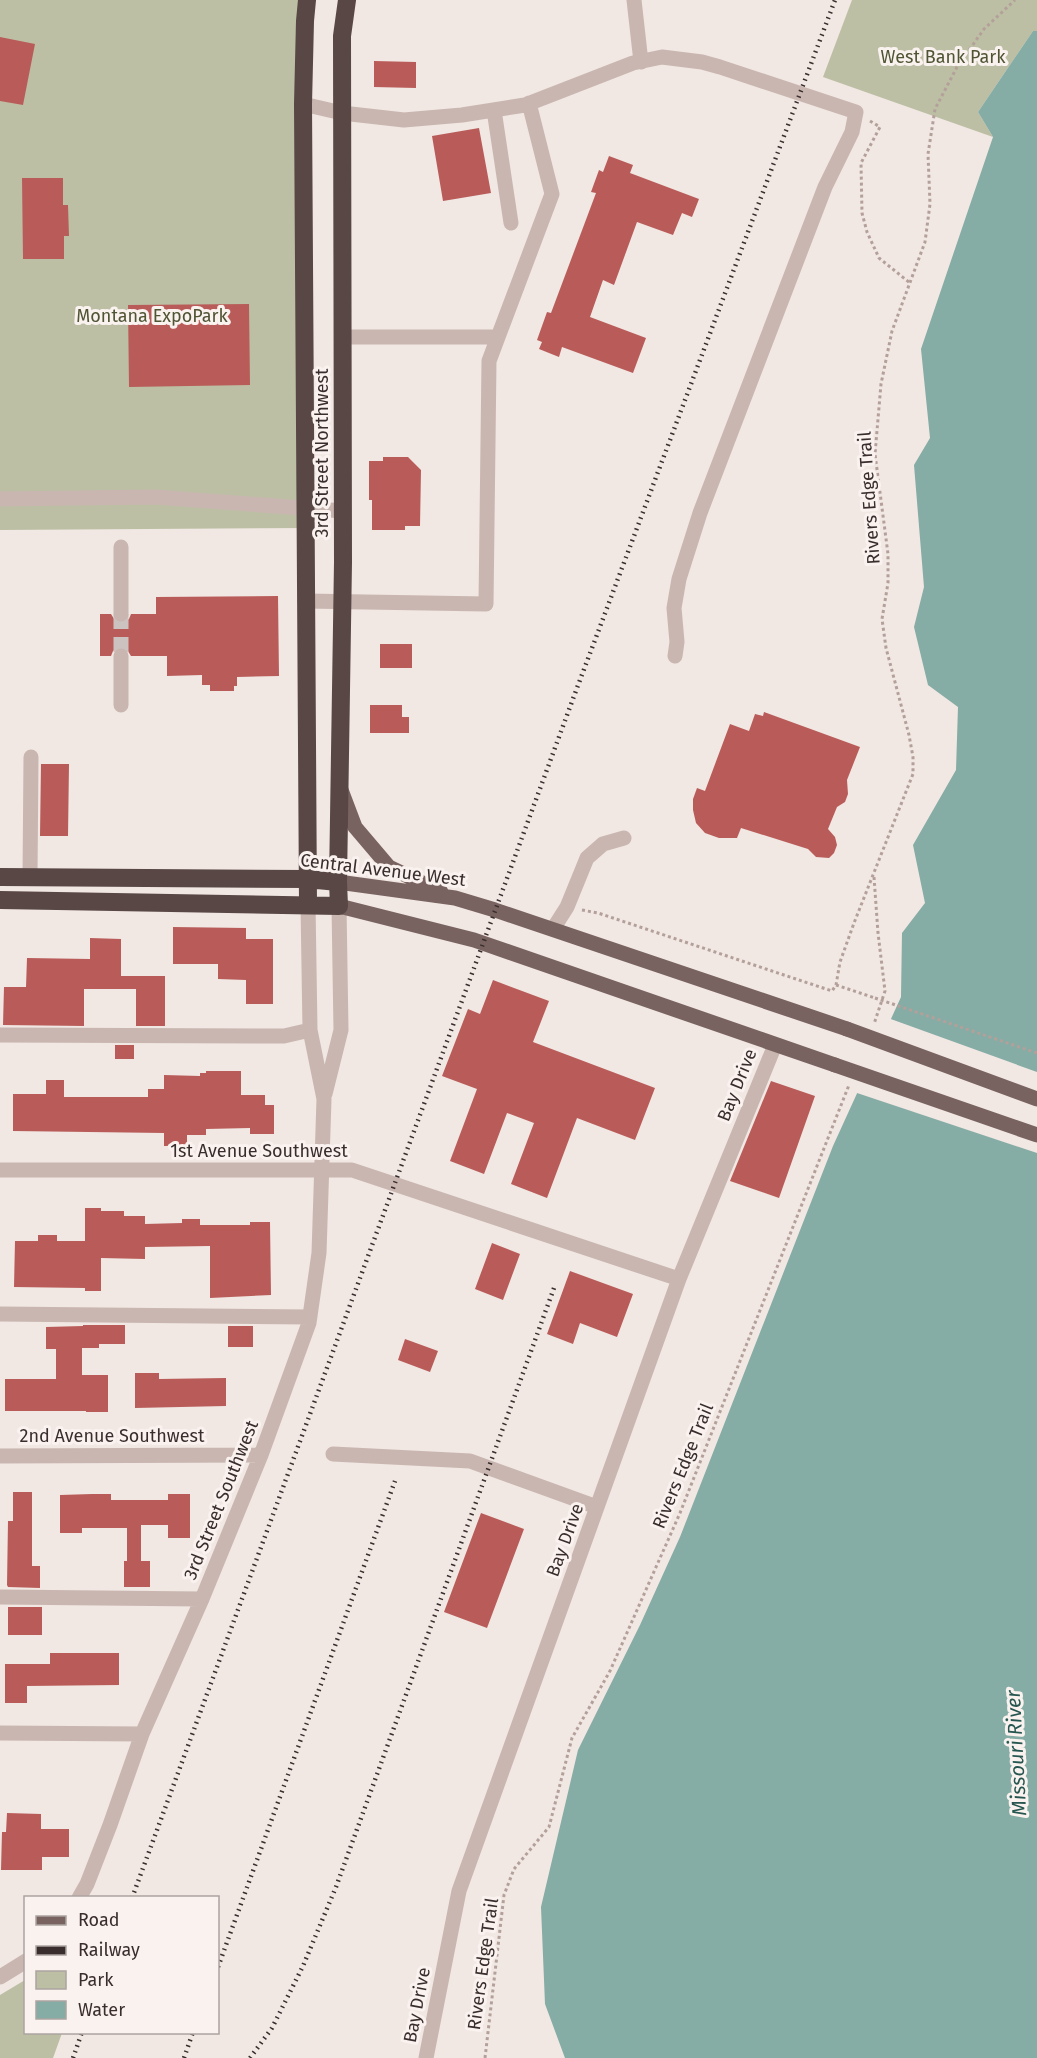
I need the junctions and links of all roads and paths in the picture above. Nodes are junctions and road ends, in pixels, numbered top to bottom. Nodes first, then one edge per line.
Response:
1 (307, 0) edge
2 (346, 0) edge
3 (634, 0) edge
4 (1015, 0) edge
5 (641, 62) junction
6 (529, 103) junction
7 (303, 104) junction
8 (494, 110) junction
9 (856, 112) junction
10 (342, 113) junction
11 (511, 223) dead end
12 (910, 283) junction
13 (343, 337) junction
14 (498, 337) junction
15 (0, 499) edge
16 (304, 508) junction
17 (343, 511) junction
18 (121, 547) dead end
19 (305, 601) junction
20 (343, 601) junction
21 (122, 614) tunnel mouth
22 (122, 656) tunnel mouth
23 (675, 656) dead end
24 (121, 705) dead end
25 (31, 758) dead end
26 (340, 788) junction
27 (624, 838) dead end
28 (873, 875) junction
29 (0, 877) edge
30 (30, 877) junction
31 (307, 879) junction
32 (338, 882) junction
33 (455, 898) junction
34 (0, 900) edge
35 (308, 904) junction
36 (339, 906) junction
37 (567, 907) junction
38 (553, 929) junction
39 (836, 985) junction
40 (872, 1029) dead end
41 (310, 1030) junction
42 (0, 1035) edge
43 (775, 1045) junction
44 (1037, 1053) edge
45 (849, 1083) dead end
46 (324, 1099) junction
47 (1037, 1099) edge
48 (1037, 1135) edge
49 (0, 1170) edge
50 (322, 1170) junction
51 (679, 1279) junction
52 (0, 1314) edge
53 (309, 1317) junction
54 (333, 1454) dead end
55 (261, 1455) junction
56 (0, 1456) edge
57 (597, 1507) junction
58 (0, 1597) edge
59 (202, 1599) junction
60 (0, 1734) edge
61 (142, 1734) junction
62 (80, 1896) edge
63 (24, 1962) edge
64 (5, 1974) edge
65 (426, 2058) edge
66 (485, 2058) edge

1 - 7 highway, 3rd Street Northwest
2 - 10 highway, 3rd Street Northwest
3 - 5 street
4 - 12 path, Rivers Edge Trail
5 - 6 street
5 - 9 street
6 - 8 street
6 - 14 street
7 - 10 street
7 - 16 highway, 3rd Street Northwest
8 - 10 street
8 - 11 street
9 - 12 path
9 - 23 street
10 - 13 highway, 3rd Street Northwest
12 - 28 path, Rivers Edge Trail
13 - 14 street
13 - 17 highway, 3rd Street Northwest
14 - 20 street
15 - 16 street
16 - 17 street
16 - 19 highway, 3rd Street Northwest
17 - 20 highway, 3rd Street Northwest
18 - 21 street
19 - 20 street
19 - 31 highway, 3rd Street Northwest
20 - 26 highway, 3rd Street Northwest
22 - 24 street
25 - 30 street
26 - 32 highway, 3rd Street Northwest
26 - 33 main road
27 - 37 street
28 - 39 path, Rivers Edge Trail
28 - 40 path, Rivers Edge Trail
29 - 30 highway, Central Avenue West
30 - 31 highway, Central Avenue West
31 - 32 highway, Central Avenue West
31 - 35 highway, 3rd Street Northwest
32 - 33 main road, Central Avenue West
32 - 36 highway, 3rd Street Northwest
33 - 38 main road, Central Avenue West
34 - 35 highway
35 - 36 highway
35 - 41 street, 3rd Street Southwest
36 - 43 main road
36 - 46 street, 3rd Street Southwest
37 - 38 street
37 - 39 path
38 - 47 main road, Central Avenue West, bridge
39 - 44 path, bridge
41 - 42 street
41 - 46 street, 3rd Street Southwest
43 - 48 main road, bridge
43 - 51 street, Bay Drive
45 - 66 path, Rivers Edge Trail
46 - 50 street, 3rd Street Southwest
49 - 50 street, 1st Avenue Southwest
50 - 51 street, 1st Avenue Southwest
50 - 53 street, 3rd Street Southwest
51 - 57 street, Bay Drive
52 - 53 street
53 - 55 street, 3rd Street Southwest
54 - 57 street
55 - 56 street, 2nd Avenue Southwest
55 - 59 street, 3rd Street Southwest
57 - 65 street, Bay Drive
58 - 59 street
59 - 61 street, 3rd Street Southwest
60 - 61 street
61 - 62 street, 3rd Street Southwest
63 - 64 street

